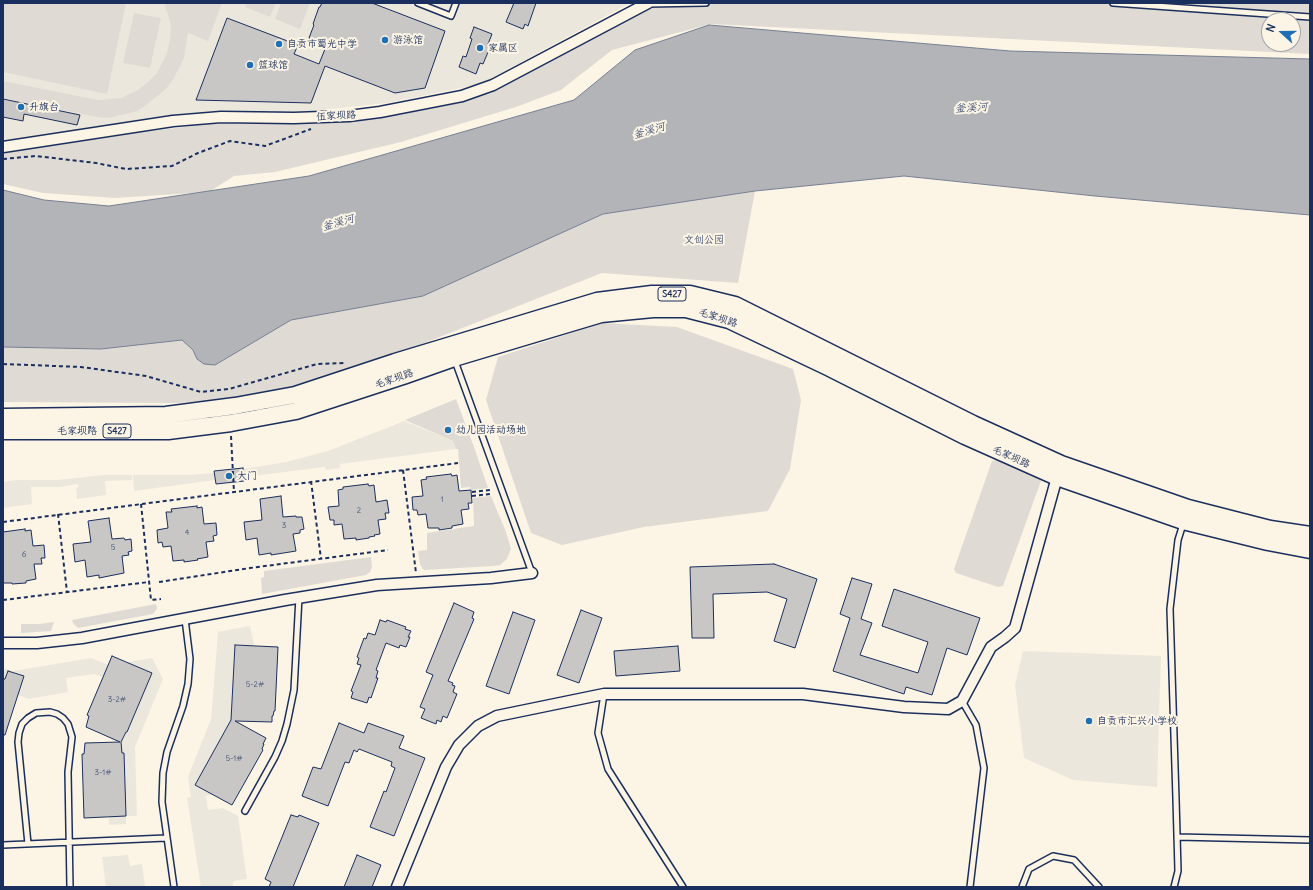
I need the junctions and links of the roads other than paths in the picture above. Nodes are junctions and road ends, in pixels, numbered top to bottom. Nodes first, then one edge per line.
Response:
1 (418, 3) edge
2 (456, 3) edge
3 (706, 3) edge
4 (1113, 3) edge
5 (646, 4) edge
6 (1310, 17) edge
7 (3, 147) edge
8 (454, 358) junction
9 (3, 417) edge
10 (3, 431) edge
11 (1057, 477) junction
12 (1183, 521) junction
13 (1310, 535) edge
14 (1310, 550) edge
15 (532, 573) joint
16 (300, 597) junction
17 (185, 619) junction
18 (3, 643) edge
19 (604, 694) junction
20 (962, 701) junction
21 (245, 810) dead end
22 (1177, 837) junction
23 (166, 838) junction
24 (1310, 840) edge
25 (68, 842) junction
26 (28, 844) junction
27 (3, 845) edge
28 (70, 887) edge
29 (174, 887) edge
30 (397, 887) edge
31 (683, 887) edge
32 (970, 887) edge
33 (1022, 887) edge
34 (1099, 887) edge
35 (1174, 887) edge

1 - 2 lane
3 - 5 lane
4 - 6 lane
5 - 7 street, 伍家坝路
8 - 10 main road, 毛家坝路 / S427
8 - 11 main road, 毛家坝路 / S427
8 - 15 lane
9 - 13 main road, 毛家坝路 / S427
11 - 12 main road, 毛家坝路 / S427
11 - 20 street
12 - 14 main road, 毛家坝路 / S427
12 - 22 lane
15 - 16 street
16 - 17 street
16 - 21 lane
17 - 18 street
17 - 23 lane
19 - 20 street
19 - 30 street
19 - 31 lane
20 - 32 lane
22 - 24 lane
22 - 35 lane
23 - 25 lane
23 - 29 lane
25 - 26 lane
25 - 26 lane
25 - 28 lane
26 - 27 lane
33 - 34 lane

